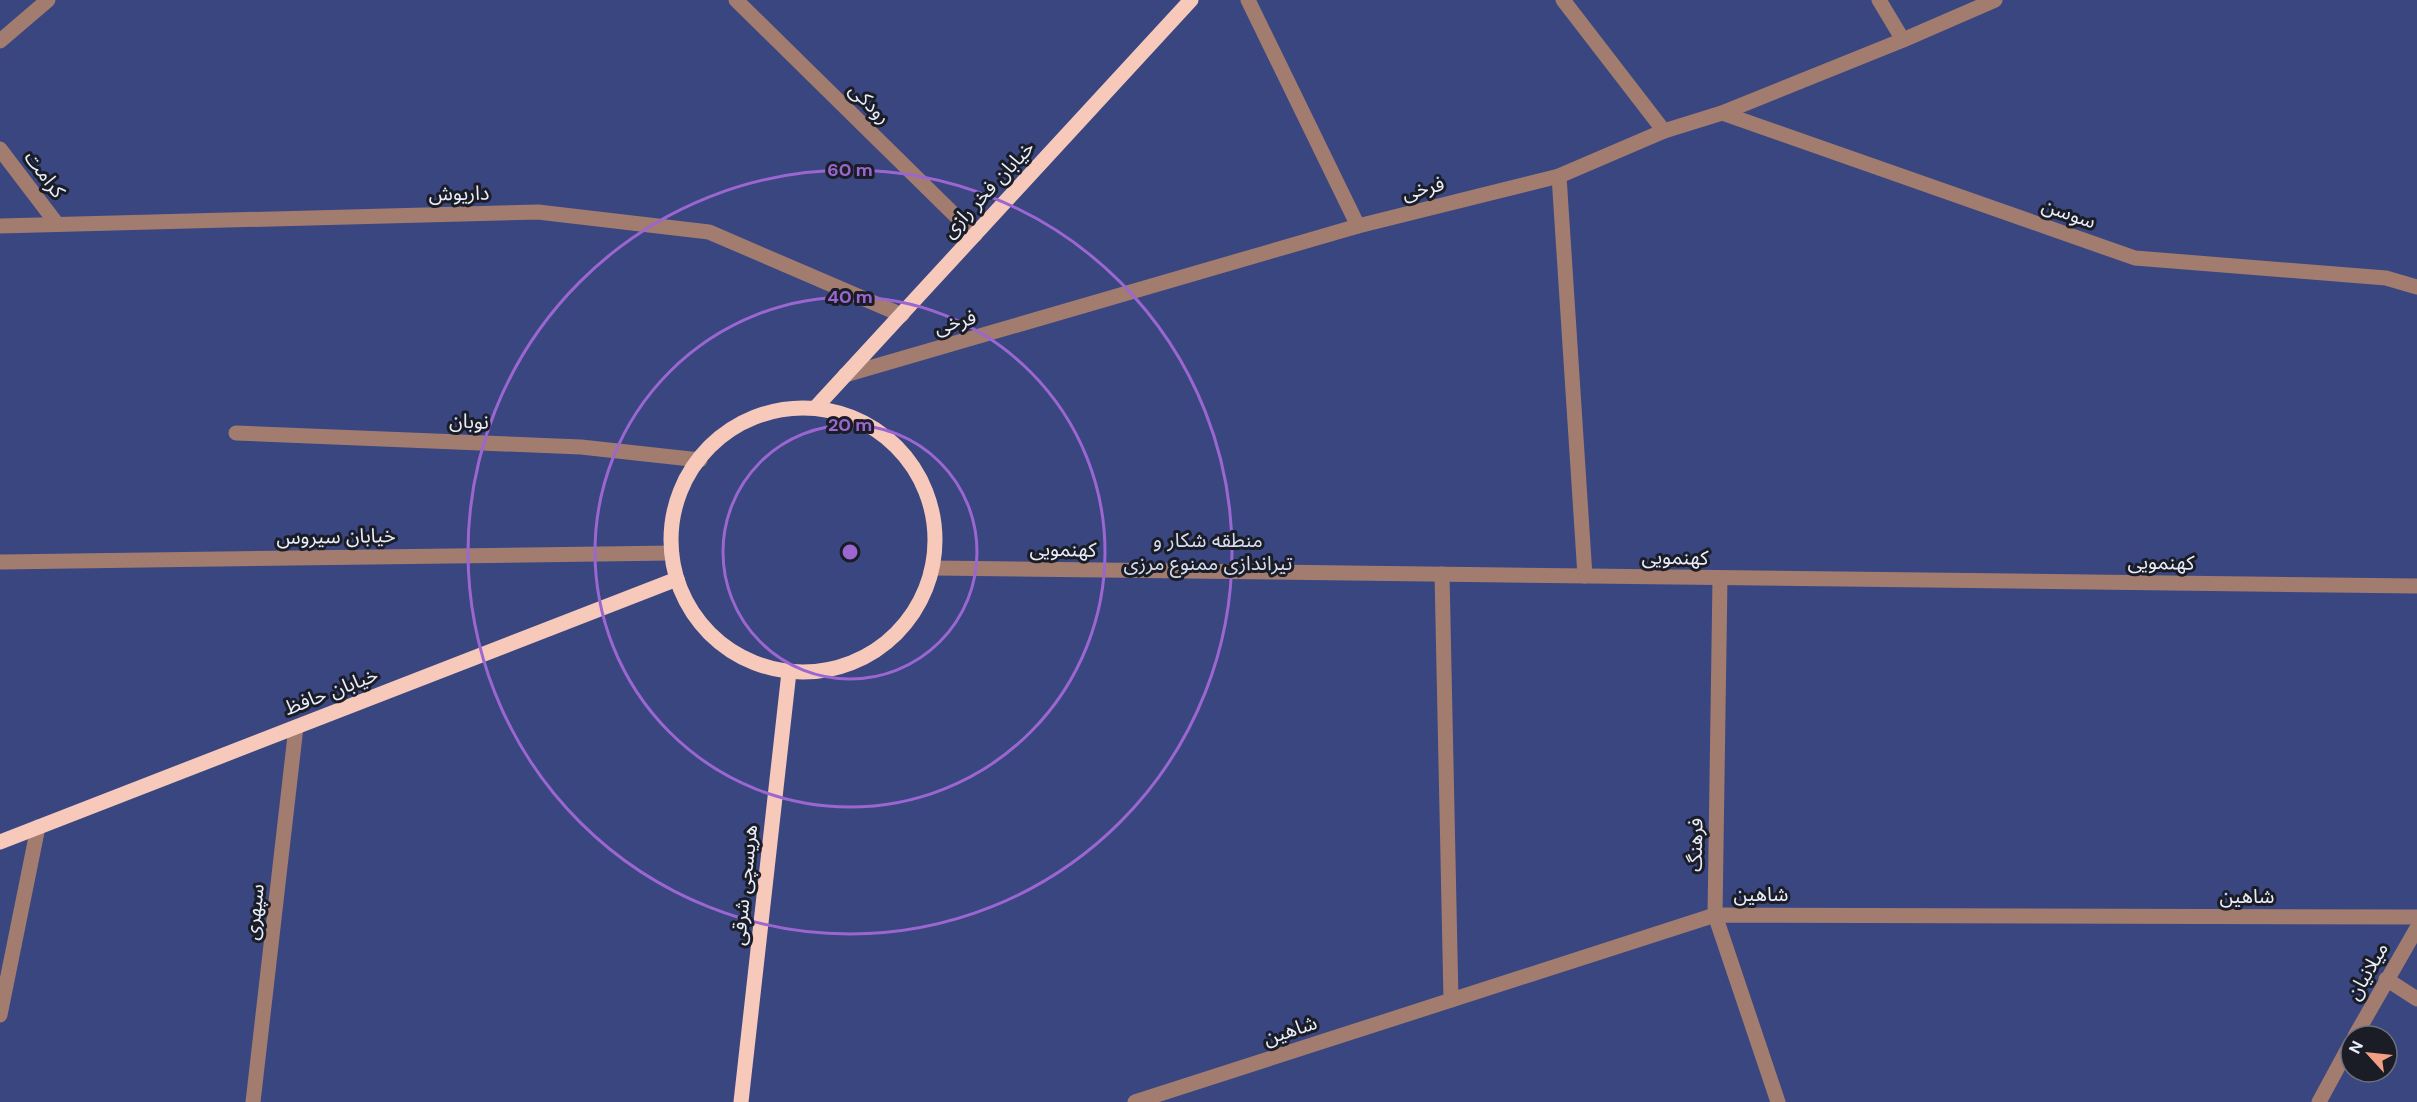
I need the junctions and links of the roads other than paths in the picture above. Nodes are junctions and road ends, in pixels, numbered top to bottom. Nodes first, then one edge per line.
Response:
1 (48, 0) edge
2 (736, 0) edge
3 (1248, 0) edge
4 (1563, 0) edge
5 (1879, 0) edge
6 (1995, 0) edge
7 (1189, 1) edge
8 (1903, 40) junction
9 (0, 41) edge
10 (1722, 113) junction
11 (1664, 131) junction
12 (0, 149) edge
13 (1559, 176) junction
14 (57, 224) junction
15 (0, 226) edge
16 (1359, 226) junction
17 (975, 235) junction
18 (2417, 287) edge
19 (902, 315) junction
20 (845, 375) junction
21 (816, 407) junction
22 (236, 433) dead end
23 (700, 460) junction
24 (672, 553) junction
25 (0, 562) edge
26 (933, 568) junction
27 (1442, 574) junction
28 (1585, 576) junction
29 (1720, 578) junction
30 (677, 579) junction
31 (2417, 586) edge
32 (789, 672) junction
33 (296, 727) junction
34 (38, 827) junction
35 (0, 842) edge
36 (1715, 915) junction
37 (2417, 917) edge
38 (2417, 928) edge
39 (2386, 979) junction
40 (2417, 999) edge
41 (1450, 1000) junction
42 (0, 1015) edge
43 (2362, 1024) edge
44 (2339, 1066) edge
45 (254, 1102) edge
46 (741, 1102) edge
47 (1135, 1102) edge
48 (1778, 1102) edge
49 (2319, 1102) edge

1 - 9 street
2 - 17 street, رودکی
3 - 16 street
4 - 11 street
5 - 8 street
6 - 8 street, فرخی
7 - 17 main road, خیابان فخر رازی
8 - 10 street, فرخی
10 - 11 street, فرخی
10 - 18 street, سوسن
11 - 13 street, فرخی
12 - 14 street, کرامت
13 - 16 street, فرخی
13 - 28 street
14 - 15 street, داریوش
14 - 19 street, داریوش
16 - 20 street, فرخی
17 - 19 main road, خیابان فخر رازی
19 - 20 main road, خیابان فخر رازی
20 - 21 main road, خیابان فخر رازی
21 - 23 main road
21 - 26 main road
22 - 23 street, نوبان
23 - 24 main road
24 - 25 street, خیابان سیروس
24 - 30 main road
26 - 27 street, کهنمویی
26 - 32 main road
27 - 28 street, کهنمویی
27 - 41 street
28 - 29 street, کهنمویی
29 - 31 street, کهنمویی
29 - 36 street, فرهنگ
30 - 32 main road
30 - 33 main road, خیابان حافظ
32 - 46 main road, هریسچی شرقی
33 - 34 main road, خیابان حافظ
33 - 45 street, سپهری
34 - 35 main road, خیابان حافظ
34 - 42 street
36 - 37 street, شاهین
36 - 41 street, شاهین
36 - 48 street, فرهنگ
38 - 39 street, میلانیان
39 - 40 street
39 - 43 street, میلانیان
41 - 47 street, شاهین
44 - 49 street

